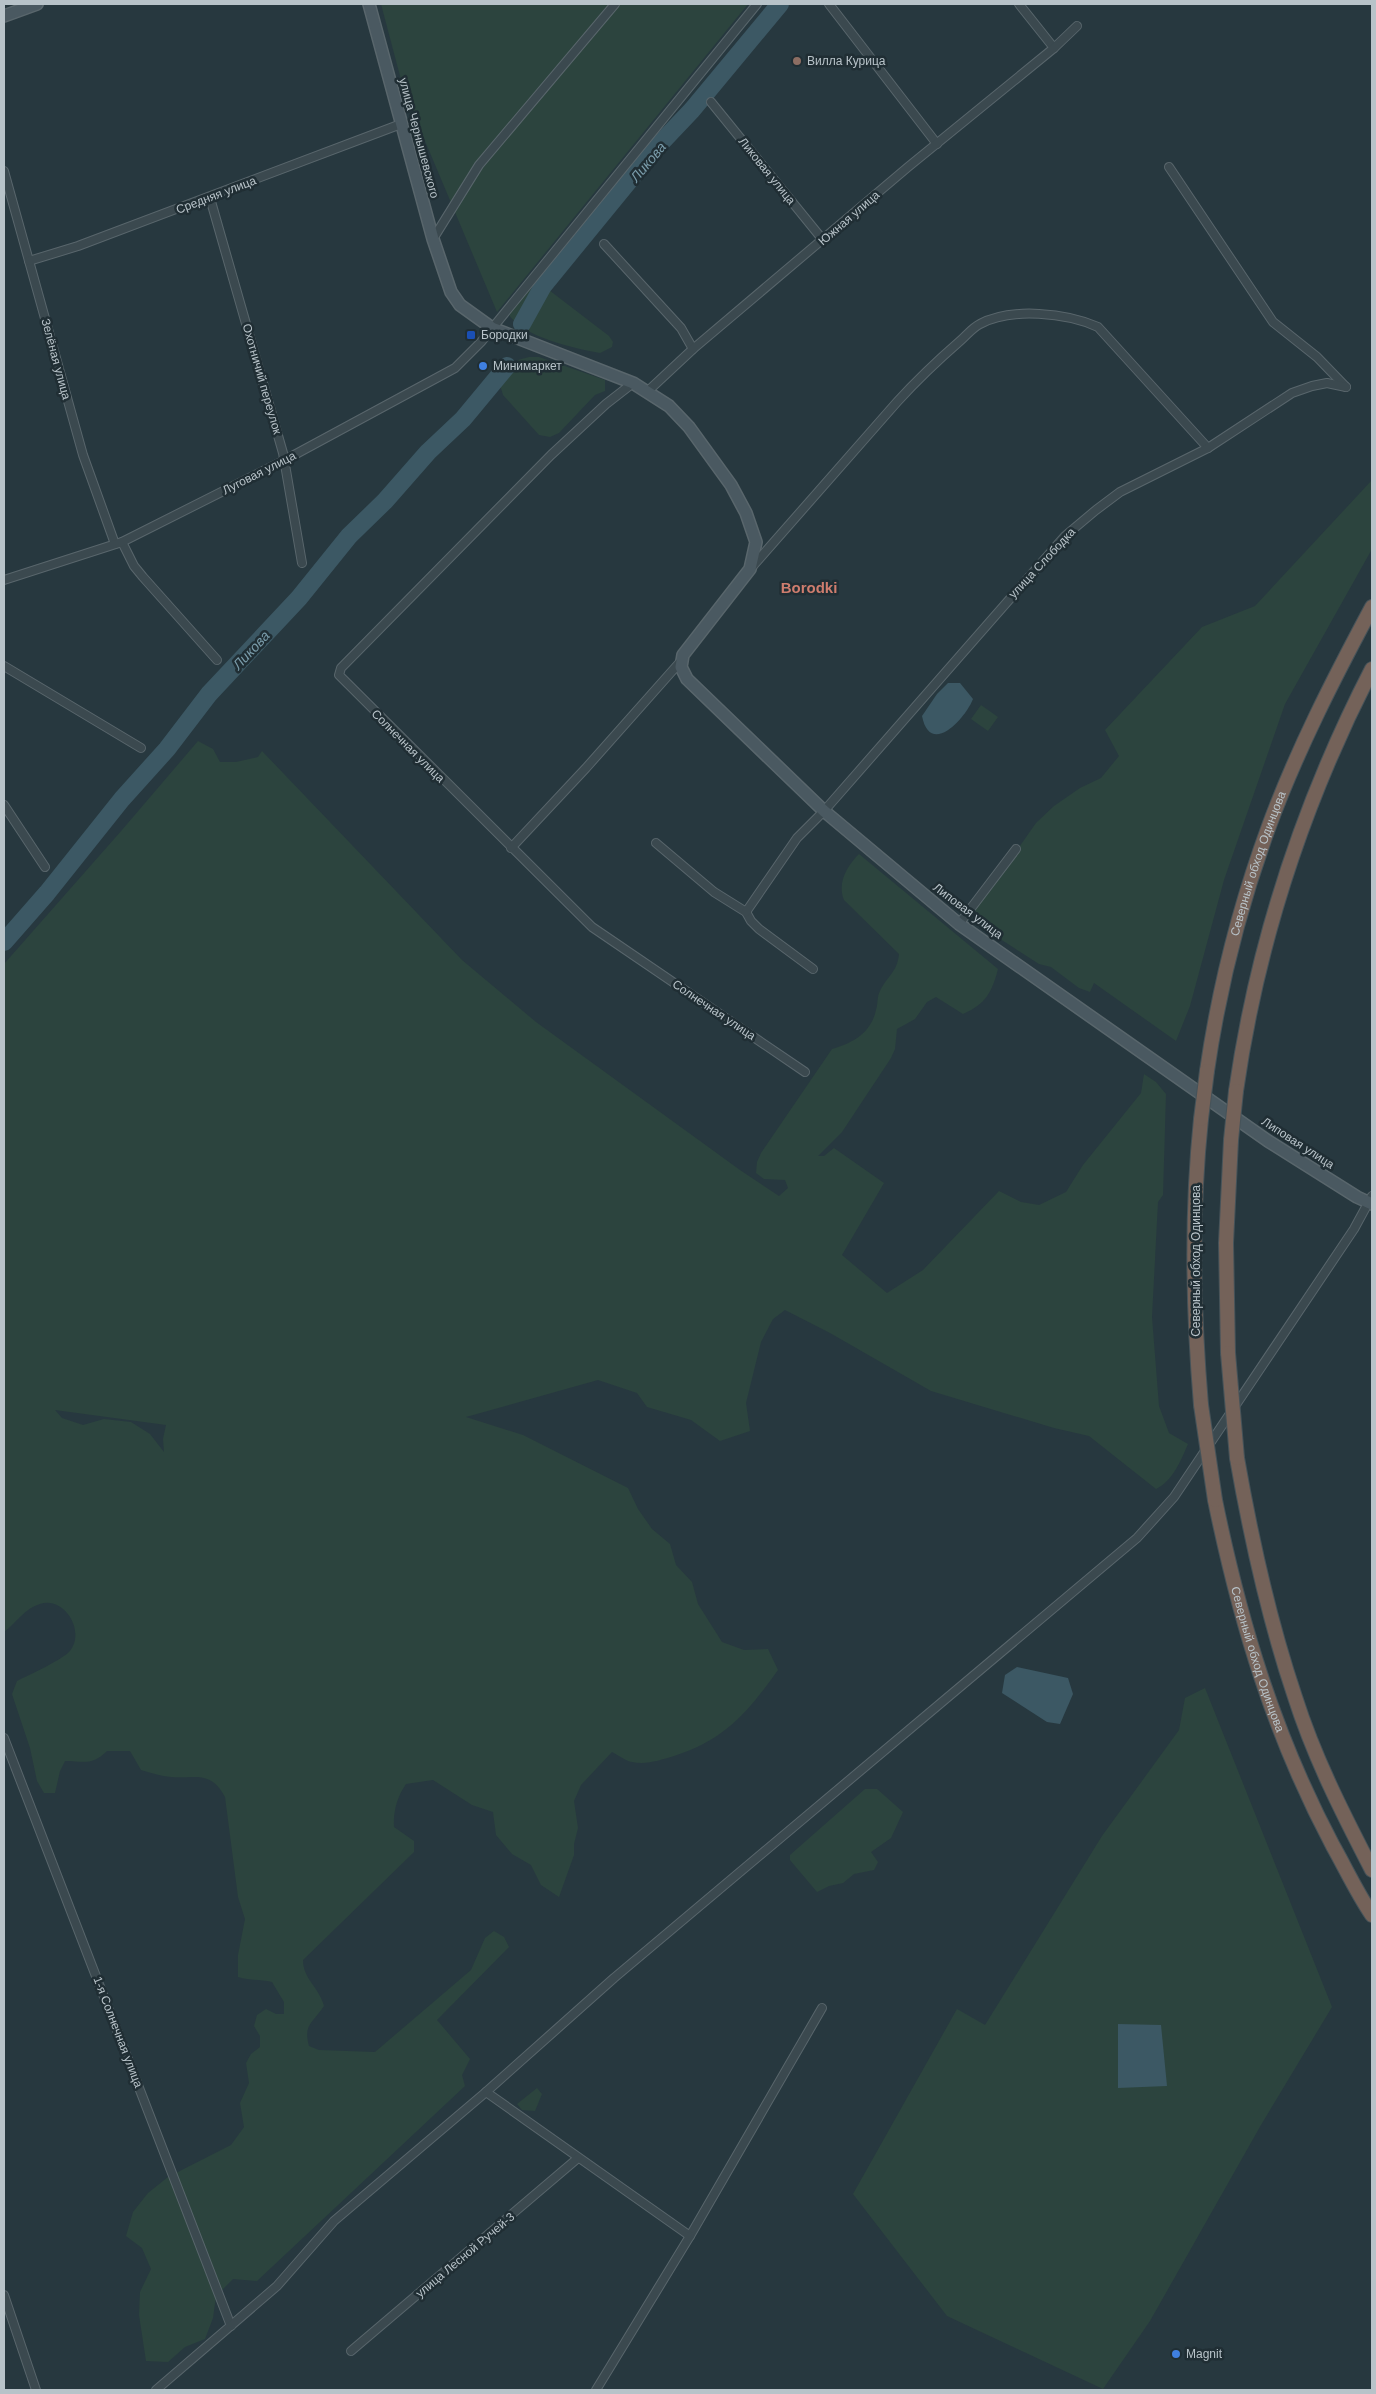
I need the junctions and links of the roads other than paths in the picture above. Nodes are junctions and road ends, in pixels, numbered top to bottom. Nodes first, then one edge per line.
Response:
1 (37, 4) edge
2 (369, 4) edge
3 (615, 4) edge
4 (757, 4) edge
5 (829, 4) edge
6 (1019, 4) edge
7 (4, 16) edge
8 (1077, 26) dead end
9 (1054, 48) junction
10 (711, 102) dead end
11 (401, 124) junction
12 (937, 144) junction
13 (1169, 167) dead end
14 (4, 171) edge
15 (210, 198) junction
16 (432, 239) junction
17 (823, 240) junction
18 (604, 244) dead end
19 (30, 261) junction
20 (492, 328) junction
21 (693, 349) junction
22 (633, 383) junction
23 (647, 390) junction
24 (1208, 448) junction
25 (283, 461) junction
26 (119, 543) junction
27 (302, 563) dead end
28 (750, 569) junction
29 (4, 580) edge
30 (1372, 607) edge
31 (217, 660) dead end
32 (681, 661) junction
33 (4, 666) edge
34 (1372, 669) edge
35 (141, 748) dead end
36 (4, 805) edge
37 (824, 811) junction
38 (656, 843) dead end
39 (511, 848) junction
40 (1016, 849) dead end
41 (45, 867) dead end
42 (746, 912) junction
43 (959, 924) junction
44 (813, 970) dead end
45 (805, 1072) dead end
46 (1371, 1201) edge
47 (4, 1738) edge
48 (1372, 1870) edge
49 (1372, 1915) edge
50 (822, 2008) dead end
51 (486, 2092) junction
52 (578, 2158) junction
53 (690, 2236) junction
54 (4, 2295) edge
55 (231, 2326) junction
56 (351, 2351) dead end
57 (36, 2390) edge
58 (156, 2390) edge
59 (596, 2390) edge

1 - 7 street
2 - 11 street, улица Чернышевского
3 - 16 street
4 - 20 street, Луговая улица
5 - 12 street
6 - 9 street
8 - 9 street, Южная улица
9 - 12 street, Южная улица
10 - 17 street, Ликовая улица
11 - 15 street, Средняя улица
11 - 16 street, улица Чернышевского
12 - 17 street, Южная улица
13 - 24 street, улица Слободка
14 - 19 street, Зелёная улица
15 - 19 street, Средняя улица
15 - 25 street, Охотничий переулок
16 - 20 street, улица Чернышевского
17 - 21 street, Южная улица
18 - 21 street
19 - 26 street, Зелёная улица
20 - 22 street, улица Чернышевского
20 - 25 street, Луговая улица
21 - 23 street, Южная улица
22 - 23 street, улица Чернышевского
22 - 39 street, Солнечная улица
23 - 28 street
24 - 28 street
24 - 37 street, улица Слободка
25 - 26 street, Луговая улица
25 - 27 street, Охотничий переулок
26 - 29 street, Луговая улица
26 - 31 street, Зелёная улица
28 - 32 street
30 - 49 highway, Северный обход Одинцова, bridge
32 - 37 street, Липовая улица
32 - 39 street
33 - 35 street
34 - 48 highway, Северный обход Одинцова, bridge
36 - 41 street
37 - 42 street, улица Слободка
37 - 43 street, Липовая улица
38 - 42 street
39 - 45 street, Солнечная улица
40 - 43 street
42 - 44 street
43 - 46 street, Липовая улица
46 - 51 street
47 - 55 street, 1-я Солнечная улица
50 - 53 street
51 - 52 street
51 - 55 street
52 - 53 street
52 - 56 street, улица Лесной Ручей-3
53 - 59 street
54 - 57 street
55 - 58 street

